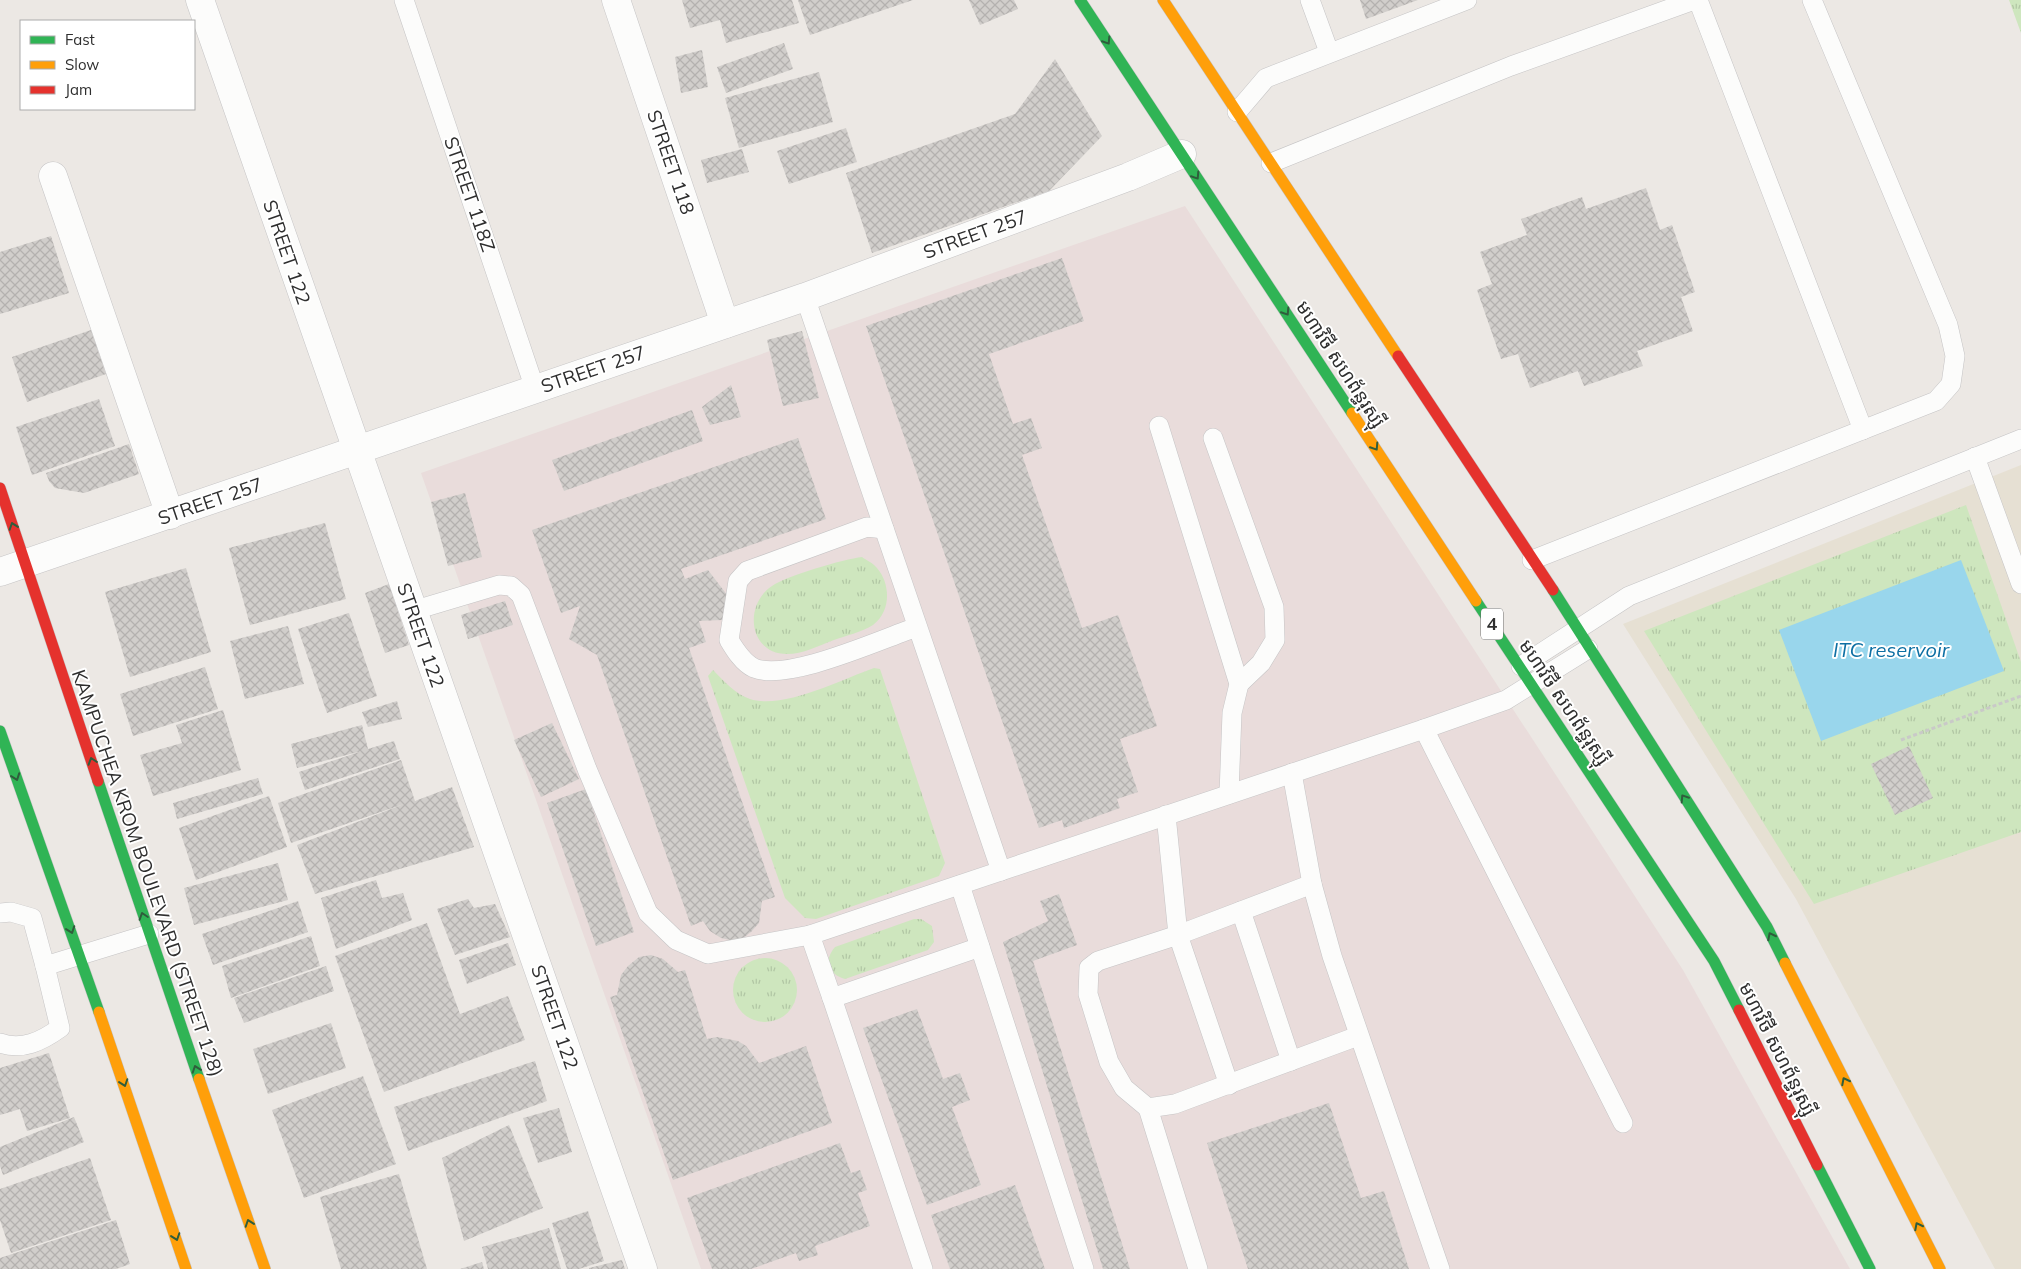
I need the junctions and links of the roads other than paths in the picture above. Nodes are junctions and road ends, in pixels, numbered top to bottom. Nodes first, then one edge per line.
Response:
1 (200, 0) edge
2 (404, 0) edge
3 (616, 0) edge
4 (1080, 0) edge
5 (1163, 0) edge
6 (1310, 0) edge
7 (1467, 0) edge
8 (1694, 0) edge
9 (1698, 0) edge
10 (1812, 0) edge
11 (1329, 52) junction
12 (1237, 112) junction
13 (1182, 154) junction
14 (1271, 164) junction
15 (53, 176) dead end
16 (805, 297) junction
17 (725, 324) junction
18 (535, 389) junction
19 (1159, 426) dead end
20 (1863, 430) junction
21 (1213, 438) dead end
22 (2021, 439) edge
23 (356, 450) junction
24 (1976, 457) junction
25 (0, 488) edge
26 (170, 515) junction
27 (884, 529) junction
28 (1532, 560) junction
29 (26, 564) junction
30 (0, 572) edge
31 (2021, 584) edge
32 (412, 611) junction
33 (917, 626) junction
34 (1578, 630) junction
35 (1588, 648) junction
36 (1521, 666) junction
37 (1239, 684) junction
38 (1533, 685) junction
39 (1424, 729) junction
40 (0, 731) edge
41 (1292, 773) junction
42 (1229, 794) junction
43 (1166, 815) junction
44 (1001, 871) junction
45 (1312, 884) junction
46 (960, 885) junction
47 (1242, 911) junction
48 (0, 913) edge
49 (149, 934) junction
50 (810, 935) junction
51 (1178, 935) junction
52 (980, 947) junction
53 (80, 954) junction
54 (45, 966) junction
55 (832, 998) junction
56 (1358, 1036) junction
57 (0, 1043) edge
58 (1291, 1061) junction
59 (1229, 1085) junction
60 (1148, 1108) junction
61 (1623, 1123) dead end
62 (186, 1269) edge
63 (265, 1269) edge
64 (643, 1269) edge
65 (923, 1269) edge
66 (1084, 1269) edge
67 (1198, 1269) edge
68 (1440, 1269) edge
69 (1870, 1269) edge
70 (1940, 1269) edge

1 - 23 street, STREET 122
2 - 18 lane, STREET 118Z
3 - 17 street, STREET 118
4 -> 13 main road, មហាវិថី សហព័ន្ធរុស្ស៊ី / 4
5 - 12 main road
6 - 11 lane
7 - 11 lane
8 - 14 lane
9 - 20 lane
10 - 20 lane
11 - 12 lane
12 - 14 main road
13 - 16 street, STREET 257
13 -> 36 main road, មហាវិថី សហព័ន្ធរុស្ស៊ី / 4
14 - 28 main road
15 - 26 street
16 - 17 street, STREET 257
16 - 27 lane
17 - 18 street, STREET 257
18 - 23 street, STREET 257
19 - 37 lane
20 - 28 lane
21 - 37 lane
22 - 24 lane
23 - 26 street, STREET 257
23 - 32 street, STREET 122
24 - 31 lane
24 - 34 lane
29 -> 25 main road, KAMPUCHEA KROM BOULEVARD (STREET 128)
26 - 29 street, STREET 257
27 - 33 lane
27 - 33 lane
28 - 34 main road
29 - 30 street, STREET 257
49 -> 29 main road, KAMPUCHEA KROM BOULEVARD (STREET 128)
32 - 50 lane
32 - 64 street, STREET 122
33 - 44 lane
34 - 35 main road
34 - 36 lane
35 - 38 lane
70 -> 35 main road
36 - 38 main road, មហាវិថី សហព័ន្ធរុស្ស៊ី / 4
37 - 42 lane
38 - 39 lane
38 - 69 main road, មហាវិថី សហព័ន្ធរុស្ស៊ី / 4
39 - 41 lane
39 - 61 lane
40 -> 53 main road
41 - 42 lane
41 - 45 lane
42 - 43 lane
43 - 44 lane
43 - 51 lane
44 - 46 lane
45 - 47 lane
45 - 56 lane
46 - 50 lane
46 - 52 lane
47 - 51 lane
47 - 58 lane
48 - 54 lane
49 - 53 lane
63 -> 49 main road, KAMPUCHEA KROM BOULEVARD (STREET 128)
50 - 55 lane
51 - 59 lane
51 - 60 lane
52 - 55 lane
52 - 66 lane
53 - 54 lane
53 -> 62 main road
54 - 57 lane
55 - 65 lane
56 - 58 lane
56 - 68 lane
58 - 59 lane
59 - 60 lane
60 - 67 lane

